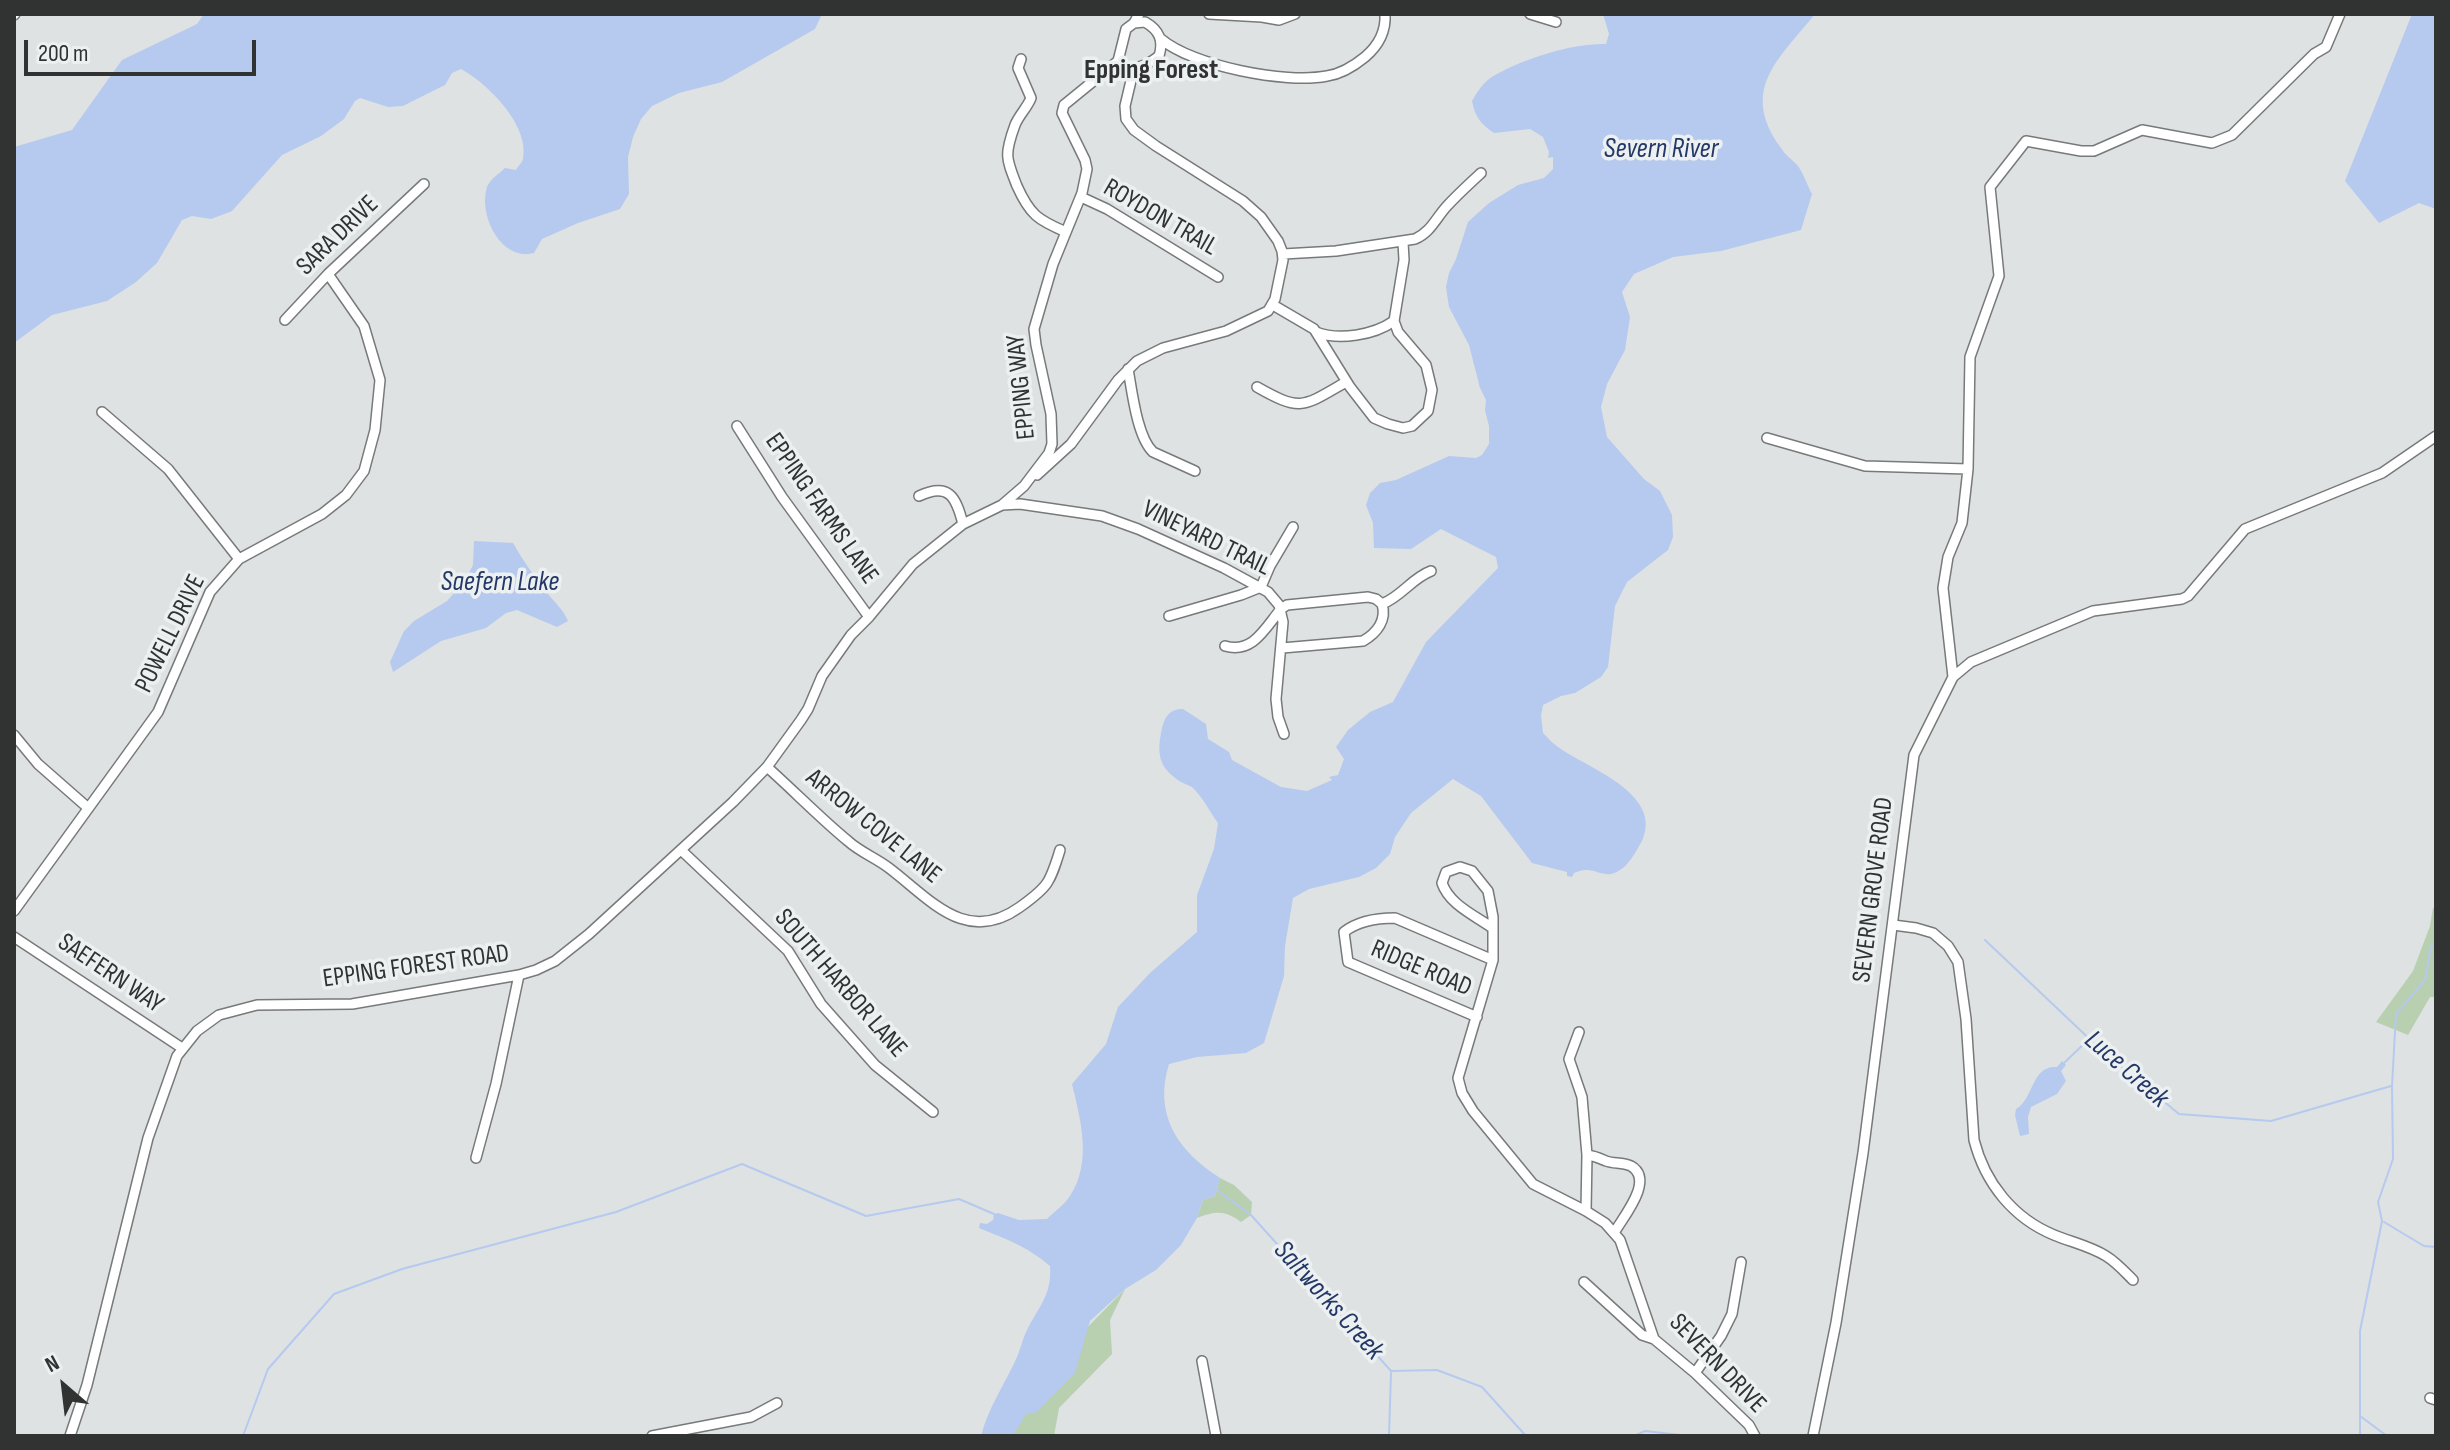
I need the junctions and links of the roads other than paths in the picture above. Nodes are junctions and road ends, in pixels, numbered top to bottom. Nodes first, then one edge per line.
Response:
1 (1149, 14) edge
2 (1209, 14) edge
3 (1295, 14) edge
4 (1385, 14) edge
5 (1530, 14) edge
6 (2340, 14) edge
7 (1135, 17) edge
8 (1556, 22) dead end
9 (1155, 27) junction
10 (1161, 39) junction
11 (1182, 54) junction
12 (1159, 56) junction
13 (1021, 59) dead end
14 (1118, 61) junction
15 (1134, 68) junction
16 (1481, 173) dead end
17 (424, 184) dead end
18 (1081, 197) junction
19 (1066, 232) junction
20 (1403, 242) junction
21 (1283, 254) junction
22 (328, 274) junction
23 (1218, 277) dead end
24 (1273, 305) junction
25 (285, 320) dead end
26 (1394, 321) junction
27 (1316, 332) junction
28 (1128, 369) junction
29 (1346, 382) junction
30 (1257, 387) dead end
31 (102, 412) dead end
32 (737, 426) dead end
33 (2436, 436) edge
34 (1767, 438) dead end
35 (1968, 469) junction
36 (1195, 471) dead end
37 (1024, 486) junction
38 (919, 496) dead end
39 (1002, 505) junction
40 (963, 524) junction
41 (1293, 527) dead end
42 (239, 559) junction
43 (1431, 571) dead end
44 (1261, 587) junction
45 (1382, 604) junction
46 (1281, 609) junction
47 (1169, 616) dead end
48 (869, 617) junction
49 (1225, 646) dead end
50 (1282, 648) junction
51 (1953, 677) junction
52 (1284, 734) dead end
53 (14, 735) edge
54 (767, 767) junction
55 (87, 807) junction
56 (681, 850) junction
57 (1060, 850) dead end
58 (14, 911) edge
59 (1893, 925) junction
60 (1491, 927) junction
61 (14, 937) edge
62 (1493, 960) junction
63 (519, 975) junction
64 (1477, 1017) junction
65 (1579, 1032) dead end
66 (182, 1048) junction
67 (933, 1112) dead end
68 (1587, 1155) junction
69 (476, 1158) dead end
70 (1586, 1211) junction
71 (1614, 1233) junction
72 (1741, 1262) dead end
73 (2133, 1280) dead end
74 (1584, 1282) dead end
75 (1654, 1339) junction
76 (1202, 1361) dead end
77 (1695, 1373) junction
78 (777, 1403) dead end
79 (70, 1436) edge
80 (652, 1436) edge
81 (1216, 1436) edge
82 (1755, 1436) edge
83 (1813, 1436) edge

1 - 9 street
2 - 3 street
4 - 11 street
5 - 8 street
6 - 35 street
7 - 9 street
7 - 14 street
9 - 10 street
10 - 11 street
10 - 12 street
11 - 12 street
12 - 15 street
13 - 19 street
14 - 15 street
14 - 18 street, EPPING WAY
15 - 21 street
16 - 20 street
17 - 22 street, SARA DRIVE
18 - 19 street, EPPING WAY
18 - 23 street, ROYDON TRAIL
19 - 37 street, EPPING WAY
20 - 21 street
20 - 26 street
21 - 24 street
22 - 25 street, SARA DRIVE
22 - 42 street, POWELL DRIVE
24 - 27 street
24 - 28 street
26 - 27 street
26 - 29 street
27 - 29 street
28 - 36 street
28 - 37 street
29 - 30 street
31 - 42 street
32 - 48 street, EPPING FARMS LANE
33 - 51 street
34 - 35 street
35 - 51 street
37 - 39 street, EPPING WAY
38 - 40 street
39 - 40 street, EPPING WAY
39 - 44 street, VINEYARD TRAIL
40 - 48 street, EPPING WAY
41 - 44 street
42 - 55 street, POWELL DRIVE
43 - 45 street
44 - 46 street, VINEYARD TRAIL
44 - 47 street
45 - 46 street, VINEYARD TRAIL
45 - 50 street
46 - 49 street
46 - 50 street
48 - 54 street, EPPING FOREST ROAD
50 - 52 street
51 - 59 street, SEVERN GROVE ROAD
53 - 55 street
54 - 56 street, EPPING FOREST ROAD
54 - 57 street, ARROW COVE LANE
55 - 58 street, POWELL DRIVE
56 - 63 street, EPPING FOREST ROAD
56 - 67 street, SOUTH HARBOR LANE
59 - 73 street
59 - 83 street, SEVERN GROVE ROAD
60 - 60 street, SEVERN DRIVE
60 - 62 street, SEVERN DRIVE
61 - 66 street, SAEFERN WAY
62 - 64 street, SEVERN DRIVE
62 - 64 street, RIDGE ROAD
63 - 66 street, EPPING FOREST ROAD
63 - 69 street
64 - 70 street, SEVERN DRIVE
65 - 68 street
66 - 79 street, EPPING FOREST ROAD
68 - 70 street
68 - 71 street
70 - 71 street, SEVERN DRIVE
71 - 75 street, SEVERN DRIVE
72 - 77 street
74 - 75 street
75 - 77 street, SEVERN DRIVE
76 - 81 street
77 - 82 street, SEVERN DRIVE
78 - 80 street

